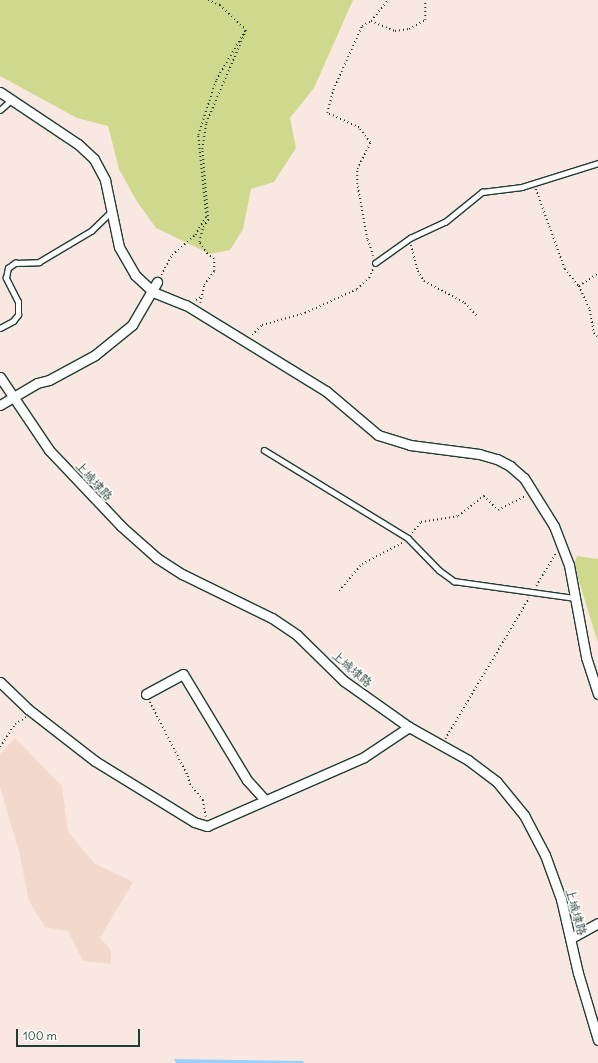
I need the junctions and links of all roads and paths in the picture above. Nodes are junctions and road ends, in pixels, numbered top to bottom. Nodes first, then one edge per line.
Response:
1 (208, 0) edge
2 (388, 0) edge
3 (426, 0) edge
4 (371, 21) junction
5 (246, 30) junction
6 (0, 92) edge
7 (11, 100) junction
8 (0, 110) edge
9 (598, 163) edge
10 (534, 183) junction
11 (111, 212) junction
12 (410, 238) junction
13 (375, 263) junction
14 (598, 273) edge
15 (157, 282) joint
16 (579, 286) junction
17 (152, 292) junction
18 (195, 311) junction
19 (478, 317) dead end
20 (0, 328) edge
21 (598, 337) edge
22 (245, 342) junction
23 (0, 377) edge
24 (13, 398) junction
25 (0, 405) edge
26 (264, 450) dead end
27 (534, 492) junction
28 (408, 538) junction
29 (561, 544) junction
30 (339, 591) dead end
31 (532, 593) junction
32 (577, 598) junction
33 (0, 682) edge
34 (146, 694) joint
35 (598, 694) edge
36 (33, 713) junction
37 (409, 727) junction
38 (442, 744) junction
39 (0, 747) edge
40 (265, 800) junction
41 (207, 826) junction
42 (598, 923) edge
43 (571, 938) junction
44 (598, 1040) edge

1 - 5 path
2 - 4 path
3 - 4 path
4 - 13 path
5 - 15 path
5 - 18 path
6 - 7 street
7 - 8 lane
7 - 11 street
9 - 10 lane
10 - 12 lane
10 - 16 path
11 - 17 street
11 - 20 lane
12 - 13 lane
12 - 19 path
13 - 22 path
14 - 16 path
15 - 17 street
16 - 21 path
17 - 18 street
17 - 24 street
18 - 22 street
22 - 27 street
23 - 24 street, 上城埭路
24 - 25 street
24 - 37 street, 上城埭路
26 - 28 lane
27 - 28 path
27 - 29 street
28 - 30 path
28 - 31 lane
29 - 31 path
29 - 32 street
31 - 32 lane
31 - 38 path
32 - 35 street
33 - 36 street
34 - 40 street
34 - 41 path
36 - 39 path
36 - 41 street
37 - 38 street, 上城埭路
37 - 40 street
38 - 43 street, 上城埭路
40 - 41 street
42 - 43 street
43 - 44 street, 上城埭路

